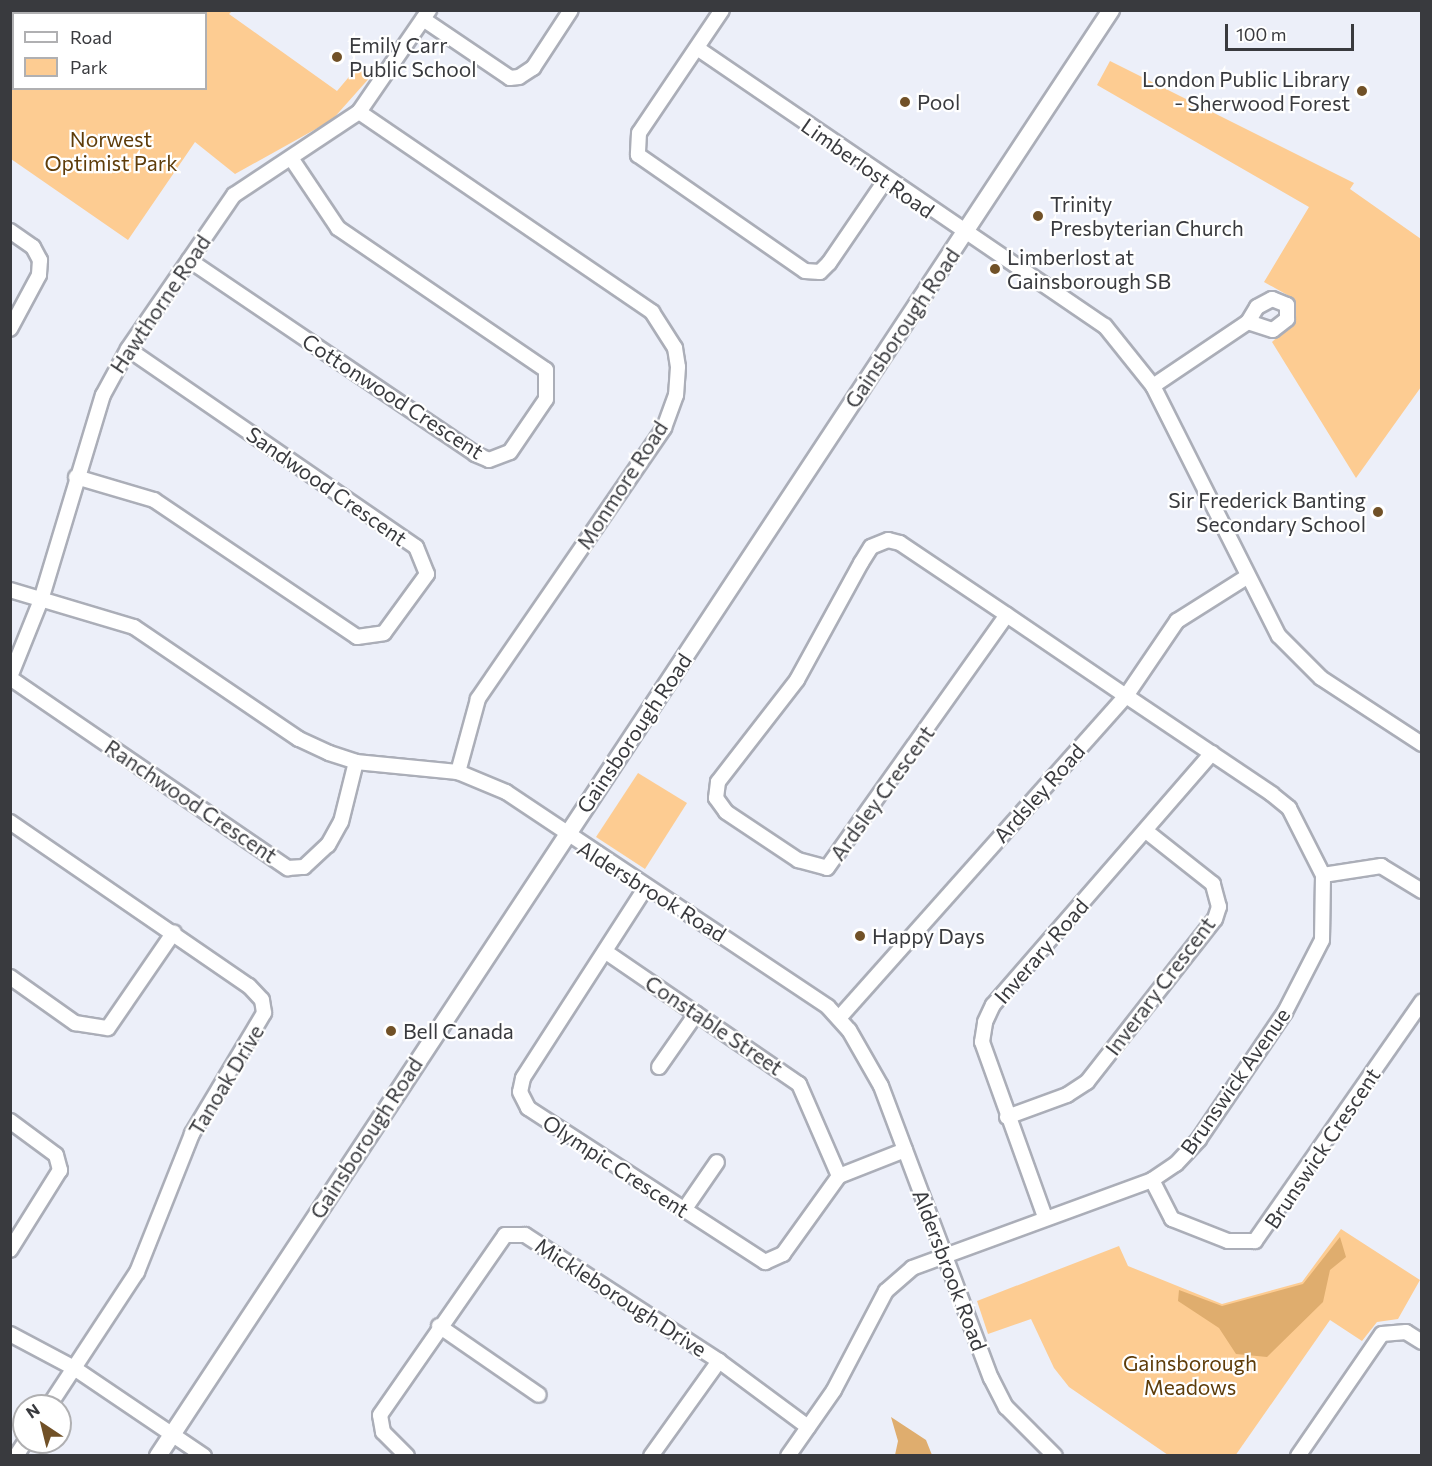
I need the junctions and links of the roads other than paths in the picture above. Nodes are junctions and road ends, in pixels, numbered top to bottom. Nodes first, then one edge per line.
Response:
1 (572, 10) edge
2 (722, 10) edge
3 (1111, 10) edge
4 (426, 15) edge
5 (697, 48) junction
6 (359, 112) junction
7 (291, 158) junction
8 (885, 181) junction
9 (10, 231) edge
10 (965, 234) junction
11 (189, 260) junction
12 (1248, 322) dead end
13 (10, 329) edge
14 (128, 349) junction
15 (1153, 386) junction
16 (76, 477) junction
17 (1245, 578) junction
18 (10, 590) edge
19 (40, 600) junction
20 (1006, 615) junction
21 (10, 677) edge
22 (1126, 696) junction
23 (1422, 744) edge
24 (1212, 753) junction
25 (356, 762) junction
26 (458, 772) junction
27 (10, 822) edge
28 (1146, 831) junction
29 (566, 836) junction
30 (1323, 875) junction
31 (646, 887) junction
32 (1422, 891) edge
33 (174, 932) junction
34 (606, 952) junction
35 (10, 977) edge
36 (1422, 1002) edge
37 (696, 1014) junction
38 (839, 1018) junction
39 (659, 1067) dead end
40 (1007, 1117) junction
41 (10, 1121) edge
42 (904, 1150) junction
43 (717, 1162) dead end
44 (839, 1176) junction
45 (1152, 1180) junction
46 (684, 1210) junction
47 (1045, 1217) junction
48 (10, 1250) edge
49 (944, 1254) junction
50 (439, 1326) junction
51 (10, 1334) edge
52 (1422, 1342) edge
53 (719, 1361) junction
54 (74, 1368) junction
55 (57, 1394) edge
56 (539, 1395) dead end
57 (808, 1427) junction
58 (172, 1434) junction
59 (158, 1455) edge
60 (204, 1455) edge
61 (407, 1455) edge
62 (651, 1455) edge
63 (788, 1455) edge
64 (1055, 1455) edge
65 (1298, 1455) edge

1 - 4 street
2 - 5 street
3 - 10 main road, Gainsborough Road
4 - 6 street, Hawthorne Road
5 - 8 street, Limberlost Road
5 - 8 street
6 - 7 street, Hawthorne Road
6 - 26 street, Monmore Road
7 - 11 street, Hawthorne Road
7 - 11 street, Cottonwood Crescent
8 - 10 street, Limberlost Road
9 - 13 street
10 - 15 street, Limberlost Road
10 - 29 main road, Gainsborough Road
11 - 14 street, Hawthorne Road
12 - 15 street
14 - 16 street, Hawthorne Road
14 - 16 street, Sandwood Crescent
15 - 17 street, Limberlost Road
16 - 19 street, Hawthorne Road
17 - 22 street, Ardsley Road
17 - 23 street, Limberlost Road
18 - 19 street, Aldersbrook Road
19 - 21 street, Hawthorne Road
19 - 25 street, Aldersbrook Road
20 - 20 street, Ardsley Crescent
20 - 22 street, Ardsley Crescent
21 - 25 street, Ranchwood Crescent
22 - 24 street, Brunswick Avenue
22 - 38 street, Ardsley Road
24 - 28 street, Inverary Road
24 - 30 street, Brunswick Avenue
25 - 26 street, Aldersbrook Road
26 - 29 street, Aldersbrook Road
27 - 33 street, Tanoak Drive
28 - 40 street, Inverary Road
28 - 40 street, Inverary Crescent
29 - 31 street, Aldersbrook Road
29 - 58 main road, Gainsborough Road
30 - 32 street
30 - 45 street, Brunswick Avenue
31 - 34 street, Olympic Crescent
31 - 38 street, Aldersbrook Road
33 - 35 street
33 - 54 street, Tanoak Drive
34 - 37 street, Constable Street
34 - 46 street, Olympic Crescent
36 - 45 street, Brunswick Crescent
37 - 39 street
37 - 44 street, Constable Street
38 - 42 street, Aldersbrook Road
40 - 47 street, Inverary Road
41 - 48 street
42 - 44 street
42 - 49 street, Aldersbrook Road
43 - 46 street
44 - 46 street, Olympic Crescent
45 - 47 street, Brunswick Avenue
47 - 49 street, Brunswick Avenue
49 - 57 street, Brunswick Avenue
49 - 64 street, Aldersbrook Road
50 - 53 street, Mickleborough Drive
50 - 56 street
50 - 61 street, Mickleborough Drive
51 - 54 street
52 - 65 street
53 - 57 street, Mickleborough Drive
53 - 62 street, Mickleborough Drive
54 - 55 street, Tanoak Drive
54 - 58 street
57 - 63 street, Brunswick Avenue
58 - 59 main road, Gainsborough Road
58 - 60 street

